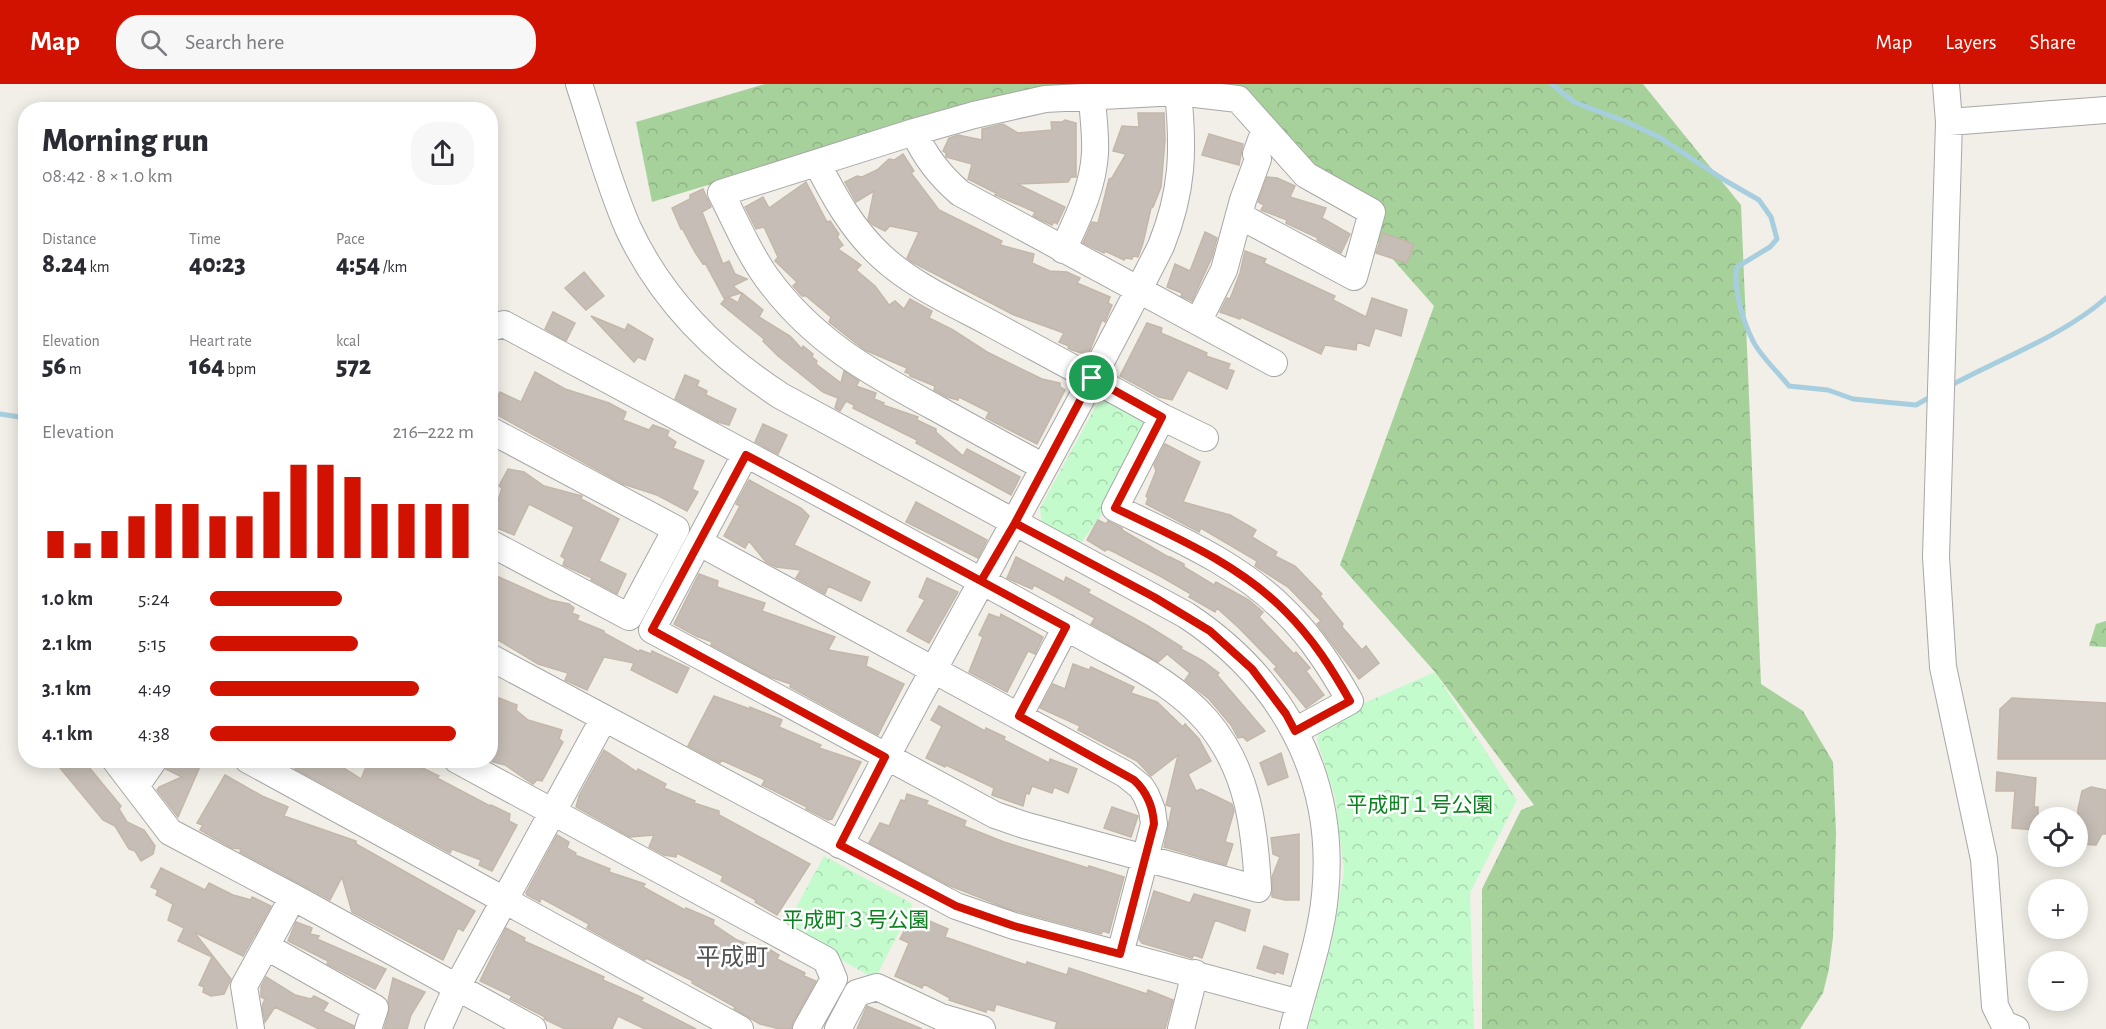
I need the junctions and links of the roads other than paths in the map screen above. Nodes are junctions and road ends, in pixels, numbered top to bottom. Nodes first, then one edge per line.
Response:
1 (579, 84) edge
2 (1946, 84) edge
3 (1178, 92) junction
4 (1092, 97) junction
5 (2106, 110) edge
6 (1949, 122) junction
7 (1265, 129) junction
8 (914, 132) junction
9 (817, 163) junction
10 (1240, 216) junction
11 (1063, 250) junction
12 (1139, 291) junction
13 (1198, 322) junction
14 (498, 326) edge
15 (1274, 363) dead end
16 (1092, 378) junction
17 (1162, 417) junction
18 (498, 434) edge
19 (1204, 438) dead end
20 (746, 455) junction
21 (1044, 467) junction
22 (1015, 523) junction
23 (700, 543) junction
24 (498, 547) edge
25 (981, 581) junction
26 (1066, 627) junction
27 (498, 661) edge
28 (933, 670) junction
29 (1019, 716) junction
30 (604, 718) junction
31 (1295, 731) junction
32 (885, 757) junction
33 (121, 768) edge
34 (148, 768) edge
35 (263, 768) edge
36 (472, 768) edge
37 (136, 786) junction
38 (552, 812) junction
39 (840, 845) junction
40 (1146, 858) junction
41 (294, 897) junction
42 (505, 900) junction
43 (267, 947) junction
44 (1120, 954) junction
45 (1195, 973) junction
46 (457, 987) junction
47 (1300, 1003) junction
48 (251, 1029) edge
49 (368, 1029) edge
50 (438, 1029) edge
51 (533, 1029) edge
52 (740, 1029) edge
53 (806, 1029) edge
54 (838, 1029) edge
55 (982, 1029) edge
56 (1180, 1029) edge
57 (1293, 1029) edge
58 (2016, 1029) edge

1 - 22 street
2 - 6 street
3 - 4 street
3 - 7 street
3 - 12 street
4 - 8 street
4 - 11 street
5 - 6 street
6 - 58 street
7 - 10 street
7 - 10 street
8 - 9 street
8 - 11 street
9 - 16 street
9 - 21 street
10 - 13 street
11 - 12 street
12 - 13 street
12 - 16 street
13 - 15 street
14 - 20 street
16 - 17 street
16 - 21 street
17 - 19 street
17 - 31 street
18 - 24 street
20 - 23 street
20 - 25 street
21 - 22 street
22 - 25 street
22 - 31 street
23 - 28 street
23 - 32 street
25 - 26 street
25 - 28 street
26 - 29 street
26 - 40 street
27 - 30 street
28 - 29 street
28 - 32 street
29 - 40 street
30 - 38 street
30 - 39 street
31 - 47 street
32 - 39 street
32 - 40 street
33 - 37 street
34 - 37 street
35 - 42 street
36 - 38 street
37 - 41 street
38 - 42 street
38 - 53 street
39 - 44 street
40 - 44 street
41 - 43 street
41 - 46 street
42 - 46 street
42 - 52 street
43 - 48 street
43 - 49 street
44 - 45 street
45 - 47 street
45 - 56 street
46 - 50 street
46 - 51 street
47 - 57 street
54 - 55 street

